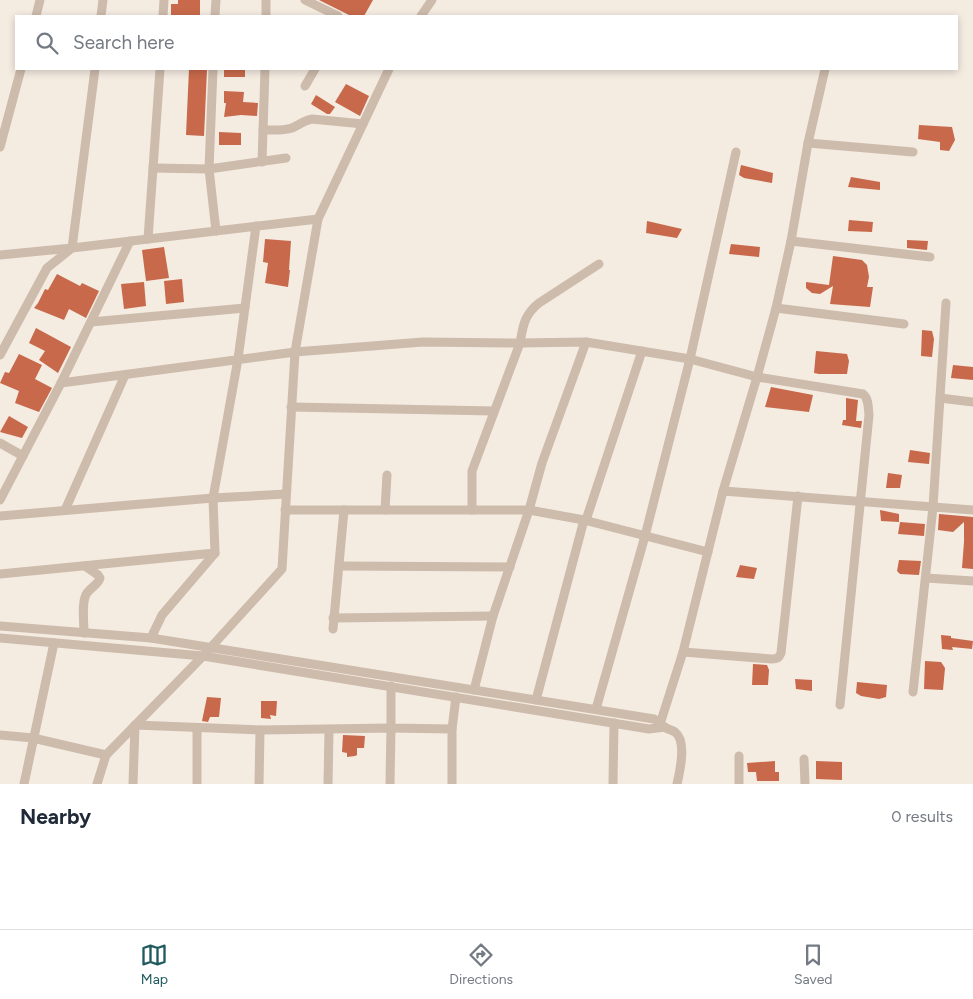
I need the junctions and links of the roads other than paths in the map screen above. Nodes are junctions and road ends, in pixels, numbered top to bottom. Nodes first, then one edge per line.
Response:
1 (40, 0) edge
2 (104, 0) edge
3 (164, 0) edge
4 (216, 0) edge
5 (266, 0) edge
6 (305, 0) edge
7 (432, 0) edge
8 (36, 15) edge
9 (101, 15) edge
10 (163, 15) edge
11 (215, 15) edge
12 (266, 15) edge
13 (336, 15) edge
14 (422, 15) edge
15 (21, 70) edge
16 (95, 70) edge
17 (160, 70) edge
18 (213, 70) edge
19 (264, 70) edge
20 (314, 70) edge
21 (389, 70) edge
22 (824, 70) edge
23 (305, 86) dead end
24 (363, 124) junction
25 (263, 130) junction
26 (808, 142) junction
27 (0, 147) edge
28 (736, 152) dead end
29 (913, 152) dead end
30 (286, 158) dead end
31 (262, 162) junction
32 (153, 168) junction
33 (209, 170) junction
34 (318, 219) junction
35 (256, 226) junction
36 (216, 231) junction
37 (148, 239) junction
38 (790, 240) junction
39 (130, 241) junction
40 (72, 248) junction
41 (0, 255) edge
42 (930, 257) dead end
43 (599, 264) dead end
44 (946, 303) dead end
45 (245, 308) junction
46 (776, 308) junction
47 (91, 322) junction
48 (904, 324) dead end
49 (586, 342) junction
50 (520, 344) junction
51 (642, 351) junction
52 (295, 352) junction
53 (0, 355) edge
54 (238, 359) junction
55 (690, 359) junction
56 (125, 375) junction
57 (757, 377) junction
58 (61, 383) junction
59 (940, 398) junction
60 (973, 402) edge
61 (292, 408) junction
62 (494, 411) junction
63 (0, 444) edge
64 (23, 456) junction
65 (387, 475) dead end
66 (723, 491) junction
67 (286, 494) junction
68 (798, 496) junction
69 (214, 498) junction
70 (0, 500) edge
71 (860, 502) junction
72 (933, 507) junction
73 (65, 510) junction
74 (285, 510) junction
75 (344, 510) junction
76 (385, 510) junction
77 (472, 510) junction
78 (529, 510) junction
79 (973, 510) edge
80 (0, 516) edge
81 (585, 520) junction
82 (645, 536) junction
83 (708, 552) junction
84 (215, 553) junction
85 (85, 566) junction
86 (338, 566) junction
87 (510, 567) junction
88 (0, 574) edge
89 (926, 578) junction
90 (973, 581) edge
91 (493, 616) junction
92 (333, 618) junction
93 (0, 626) edge
94 (332, 629) dead end
95 (84, 632) junction
96 (0, 638) edge
97 (151, 638) junction
98 (54, 643) junction
99 (209, 648) junction
100 (683, 652) junction
101 (203, 656) junction
102 (391, 686) junction
103 (474, 690) junction
104 (914, 692) dead end
105 (456, 696) junction
106 (536, 700) junction
107 (840, 705) dead end
108 (596, 710) junction
109 (663, 719) junction
110 (614, 723) junction
111 (134, 725) junction
112 (197, 728) junction
113 (391, 728) junction
114 (452, 729) junction
115 (260, 730) junction
116 (329, 730) junction
117 (0, 735) edge
118 (33, 738) junction
119 (106, 755) junction
120 (739, 756) dead end
121 (804, 759) dead end
122 (24, 784) edge
123 (97, 784) edge
124 (134, 784) edge
125 (198, 784) edge
126 (259, 784) edge
127 (328, 784) edge
128 (390, 784) edge
129 (452, 784) edge
130 (613, 784) edge
131 (677, 784) edge
132 (739, 784) edge
133 (805, 784) edge

1 - 8 street
2 - 9 street
3 - 10 street
4 - 11 street
5 - 12 street
6 - 13 street
7 - 14 street
15 - 27 street
16 - 40 street
17 - 32 street
18 - 33 street
19 - 25 street
20 - 23 street
21 - 24 street
22 - 26 street
24 - 25 street
24 - 34 street
25 - 31 street
26 - 29 street
26 - 38 street
28 - 55 street
30 - 31 street
31 - 33 street
32 - 33 street
32 - 37 street
33 - 36 street
34 - 35 street
34 - 52 street
35 - 36 street
35 - 45 street
36 - 37 street
37 - 39 street
38 - 42 street
38 - 46 street
39 - 40 street
39 - 47 street
40 - 41 street
40 - 53 street
43 - 50 street
44 - 59 street
45 - 47 street
45 - 54 street
46 - 48 street
46 - 57 street
47 - 58 street
49 - 50 street
49 - 51 street
49 - 78 street
50 - 52 street
50 - 62 street
51 - 55 street
51 - 81 street
52 - 54 street
52 - 61 street
54 - 56 street
54 - 69 street
55 - 57 street
55 - 82 street
56 - 58 street
56 - 73 street
57 - 66 street
57 - 71 street
58 - 64 street
59 - 60 street
59 - 72 street
61 - 62 street
61 - 67 street
62 - 77 street
63 - 64 street
64 - 70 street
65 - 76 street
66 - 68 street
66 - 83 street
67 - 69 street
67 - 74 street
68 - 71 street
68 - 100 street
69 - 73 street
69 - 84 street
71 - 72 street
71 - 107 street
72 - 79 street
72 - 89 street
73 - 80 street
74 - 75 street
74 - 99 street
75 - 76 street
75 - 86 street
76 - 77 street
77 - 78 street
78 - 81 street
78 - 87 street
81 - 82 street
81 - 106 street
82 - 83 street
82 - 108 street
83 - 100 street
84 - 85 street
84 - 97 street
85 - 88 street
85 - 95 street
86 - 87 street
86 - 92 street
87 - 91 street
89 - 90 street
89 - 104 street
91 - 92 street
91 - 103 street
92 - 94 street
93 - 95 street
95 - 97 street
96 - 98 street
97 - 99 street
98 - 101 street
98 - 118 street
99 - 101 street
99 - 103 street
100 - 109 street
101 - 102 street
101 - 111 street
102 - 105 street
102 - 113 street
103 - 106 street
105 - 110 street
105 - 114 street
106 - 108 street
108 - 109 street
109 - 110 street
109 - 131 street
110 - 130 street
111 - 112 street
111 - 119 street
111 - 124 street
112 - 115 street
112 - 125 street
113 - 114 street
113 - 116 street
113 - 128 street
114 - 129 street
115 - 116 street
115 - 126 street
116 - 127 street
117 - 118 street
118 - 119 street
118 - 122 street
119 - 123 street
120 - 132 street
121 - 133 street

